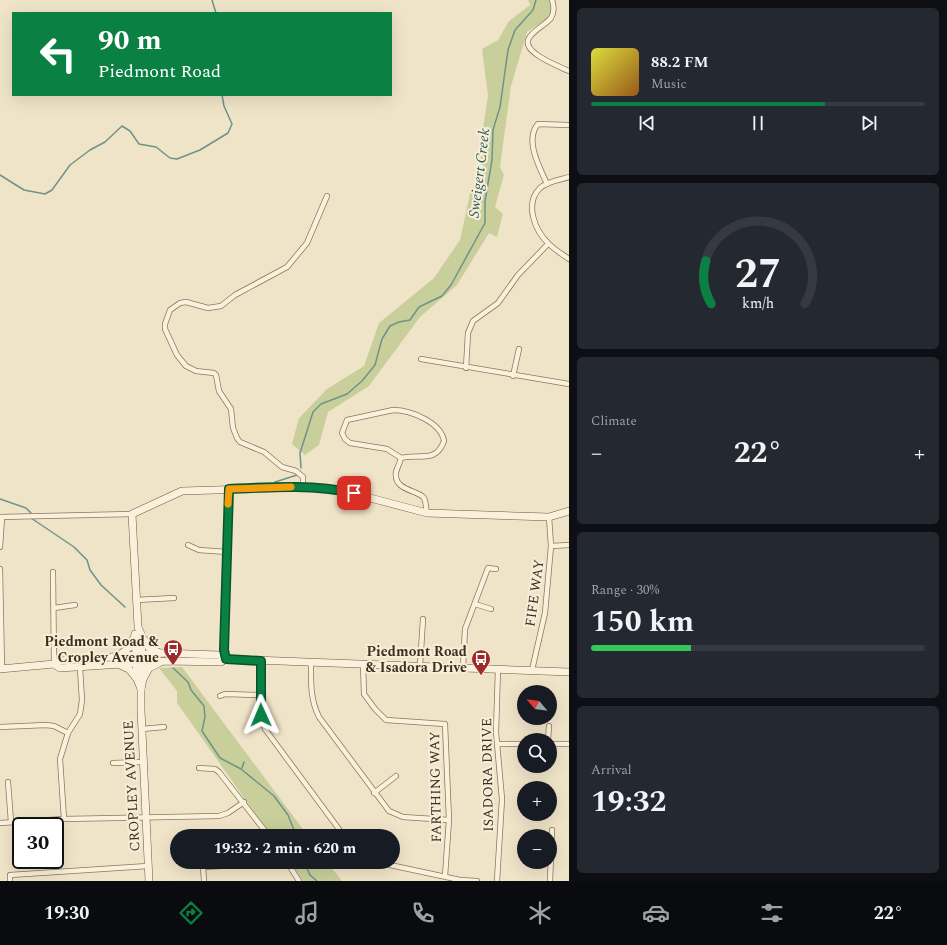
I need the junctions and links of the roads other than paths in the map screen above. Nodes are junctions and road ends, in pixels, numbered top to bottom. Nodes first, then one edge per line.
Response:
1 (552, 0) edge
2 (569, 71) edge
3 (568, 125) dead end
4 (569, 177) edge
5 (547, 184) junction
6 (327, 196) dead end
7 (548, 244) junction
8 (569, 259) edge
9 (520, 349) dead end
10 (421, 359) dead end
11 (466, 368) junction
12 (513, 376) junction
13 (569, 378) edge
14 (568, 384) edge
15 (402, 458) junction
16 (303, 487) junction
17 (229, 489) junction
18 (569, 511) edge
19 (427, 513) junction
20 (132, 514) junction
21 (1, 517) edge
22 (549, 517) junction
23 (188, 545) dead end
24 (569, 545) edge
25 (551, 546) junction
26 (0, 547) edge
27 (227, 552) junction
28 (0, 569) edge
29 (496, 569) dead end
30 (53, 572) dead end
31 (174, 598) dead end
32 (136, 600) junction
33 (475, 604) junction
34 (75, 606) dead end
35 (54, 608) junction
36 (490, 609) dead end
37 (423, 619) dead end
38 (138, 632) junction
39 (162, 653) junction
40 (139, 659) junction
41 (226, 659) junction
42 (117, 661) junction
43 (261, 661) junction
44 (161, 662) junction
45 (311, 662) junction
46 (54, 664) junction
47 (363, 664) junction
48 (420, 666) junction
49 (80, 668) junction
50 (463, 668) junction
51 (1, 669) edge
52 (498, 669) junction
53 (532, 670) junction
54 (569, 672) edge
55 (140, 679) junction
56 (260, 695) junction
57 (220, 696) dead end
58 (164, 726) dead end
59 (549, 726) dead end
60 (0, 727) edge
61 (142, 729) junction
62 (68, 733) junction
63 (548, 733) edge
64 (497, 744) junction
65 (517, 744) edge
66 (557, 744) edge
67 (569, 744) edge
68 (143, 762) junction
69 (113, 763) dead end
70 (199, 768) dead end
71 (396, 776) dead end
72 (8, 782) dead end
73 (374, 793) junction
74 (244, 802) junction
75 (146, 816) junction
76 (64, 817) edge
77 (64, 819) edge
78 (449, 820) junction
79 (10, 822) joint
80 (0, 823) edge
81 (264, 829) edge
82 (339, 829) edge
83 (148, 866) junction
84 (400, 867) edge
85 (203, 869) edge
86 (291, 869) edge
87 (550, 869) edge
88 (445, 876) junction
89 (10, 881) edge
90 (148, 881) edge
91 (204, 881) edge
92 (299, 881) edge
93 (477, 881) edge
94 (497, 881) edge
95 (550, 881) edge

1 - 2 street
3 - 5 street
4 - 5 street
5 - 7 street
6 - 16 street
7 - 8 street
7 - 11 street
9 - 12 street
10 - 11 street
11 - 12 street
12 - 14 street
13 - 14 street
15 - 15 street
15 - 19 street
16 - 17 main road
16 - 19 main road
17 - 20 main road
17 - 27 street
18 - 22 main road
19 - 22 main road
20 - 21 street
20 - 32 main road, CROPLEY AVENUE
21 - 26 street
22 - 25 street, FIFE WAY
23 - 27 street
24 - 25 street
25 - 53 street, FIFE WAY
27 - 41 street
28 - 51 street
29 - 33 street
30 - 35 street
31 - 32 street
32 - 38 main road, CROPLEY AVENUE
33 - 36 street
33 - 50 street
34 - 35 street
35 - 46 street
37 - 48 street
38 - 39 main road
38 - 40 main road, CROPLEY AVENUE
38 - 42 main road
39 - 40 main road
39 - 41 main road
40 - 42 main road
40 - 44 main road
40 - 55 main road, CROPLEY AVENUE
41 - 43 main road
41 - 44 main road
42 - 46 main road
42 - 49 main road
42 - 55 main road
43 - 45 main road
43 - 56 street
44 - 55 main road
45 - 47 main road
45 - 73 street
46 - 49 main road
46 - 51 main road
47 - 48 main road
47 - 78 street, FARTHING WAY
48 - 50 main road
49 - 62 street
50 - 52 main road
52 - 53 main road
52 - 64 street, ISADORA DRIVE
53 - 54 main road
55 - 61 main road, CROPLEY AVENUE
56 - 57 street
56 - 82 street
58 - 61 street
59 - 63 street
60 - 62 street
61 - 68 main road, CROPLEY AVENUE
62 - 76 street
64 - 65 street
64 - 94 street, ISADORA DRIVE
66 - 67 street
68 - 69 street
68 - 75 main road, CROPLEY AVENUE
70 - 74 street
71 - 73 street
72 - 79 street
73 - 78 street
74 - 75 street
74 - 81 street
75 - 77 street
75 - 83 main road, CROPLEY AVENUE
78 - 88 street, FARTHING WAY
79 - 80 street
83 - 89 street
83 - 90 main road, CROPLEY AVENUE
84 - 88 street
85 - 91 street
86 - 92 street
87 - 95 street
88 - 93 street

